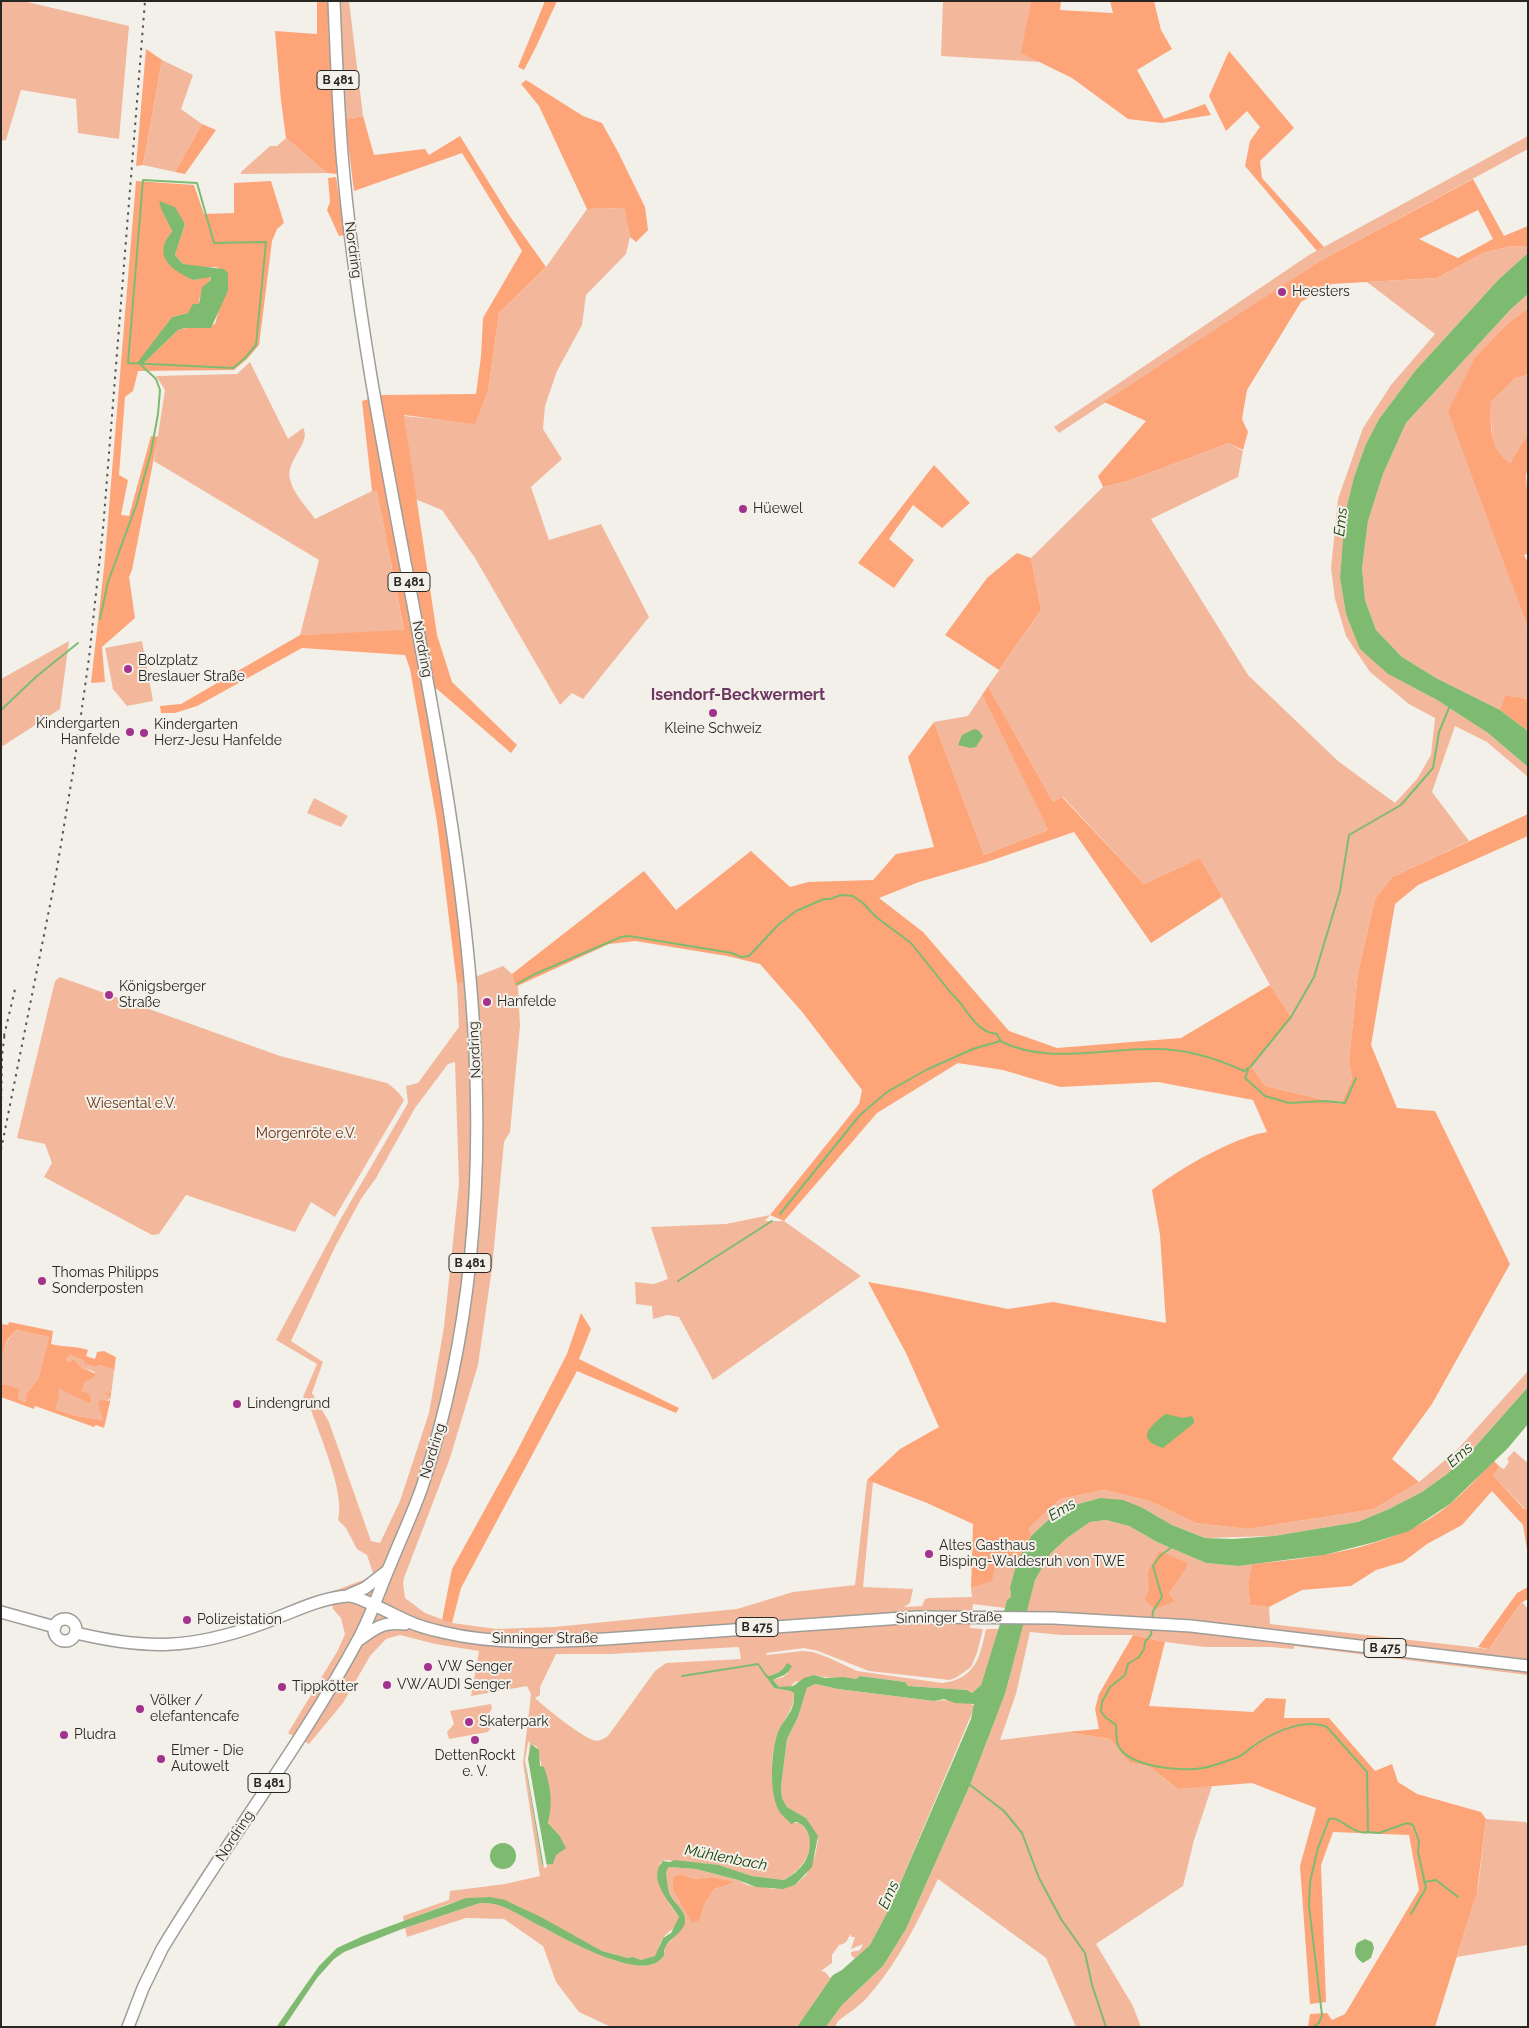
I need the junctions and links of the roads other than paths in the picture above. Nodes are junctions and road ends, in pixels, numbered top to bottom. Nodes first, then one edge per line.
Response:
1 (334, 1) edge
2 (388, 1570) junction
3 (349, 1595) junction
4 (375, 1606) junction
5 (1, 1612) edge
6 (417, 1626) junction
7 (357, 1642) junction
8 (1528, 1666) edge
9 (128, 2027) edge

1 - 2 main road, Nordring / B 481
2 - 3 main road
2 - 4 main road, Nordring / B 481
3 - 4 main road, Sinninger Straße
3 - 5 main road
4 - 6 main road, Sinninger Straße / B 475
4 - 7 main road, Nordring / B 481
6 - 7 main road, B 475
6 - 8 main road, Sinninger Straße / B 475
7 - 9 main road, Nordring / B 481

